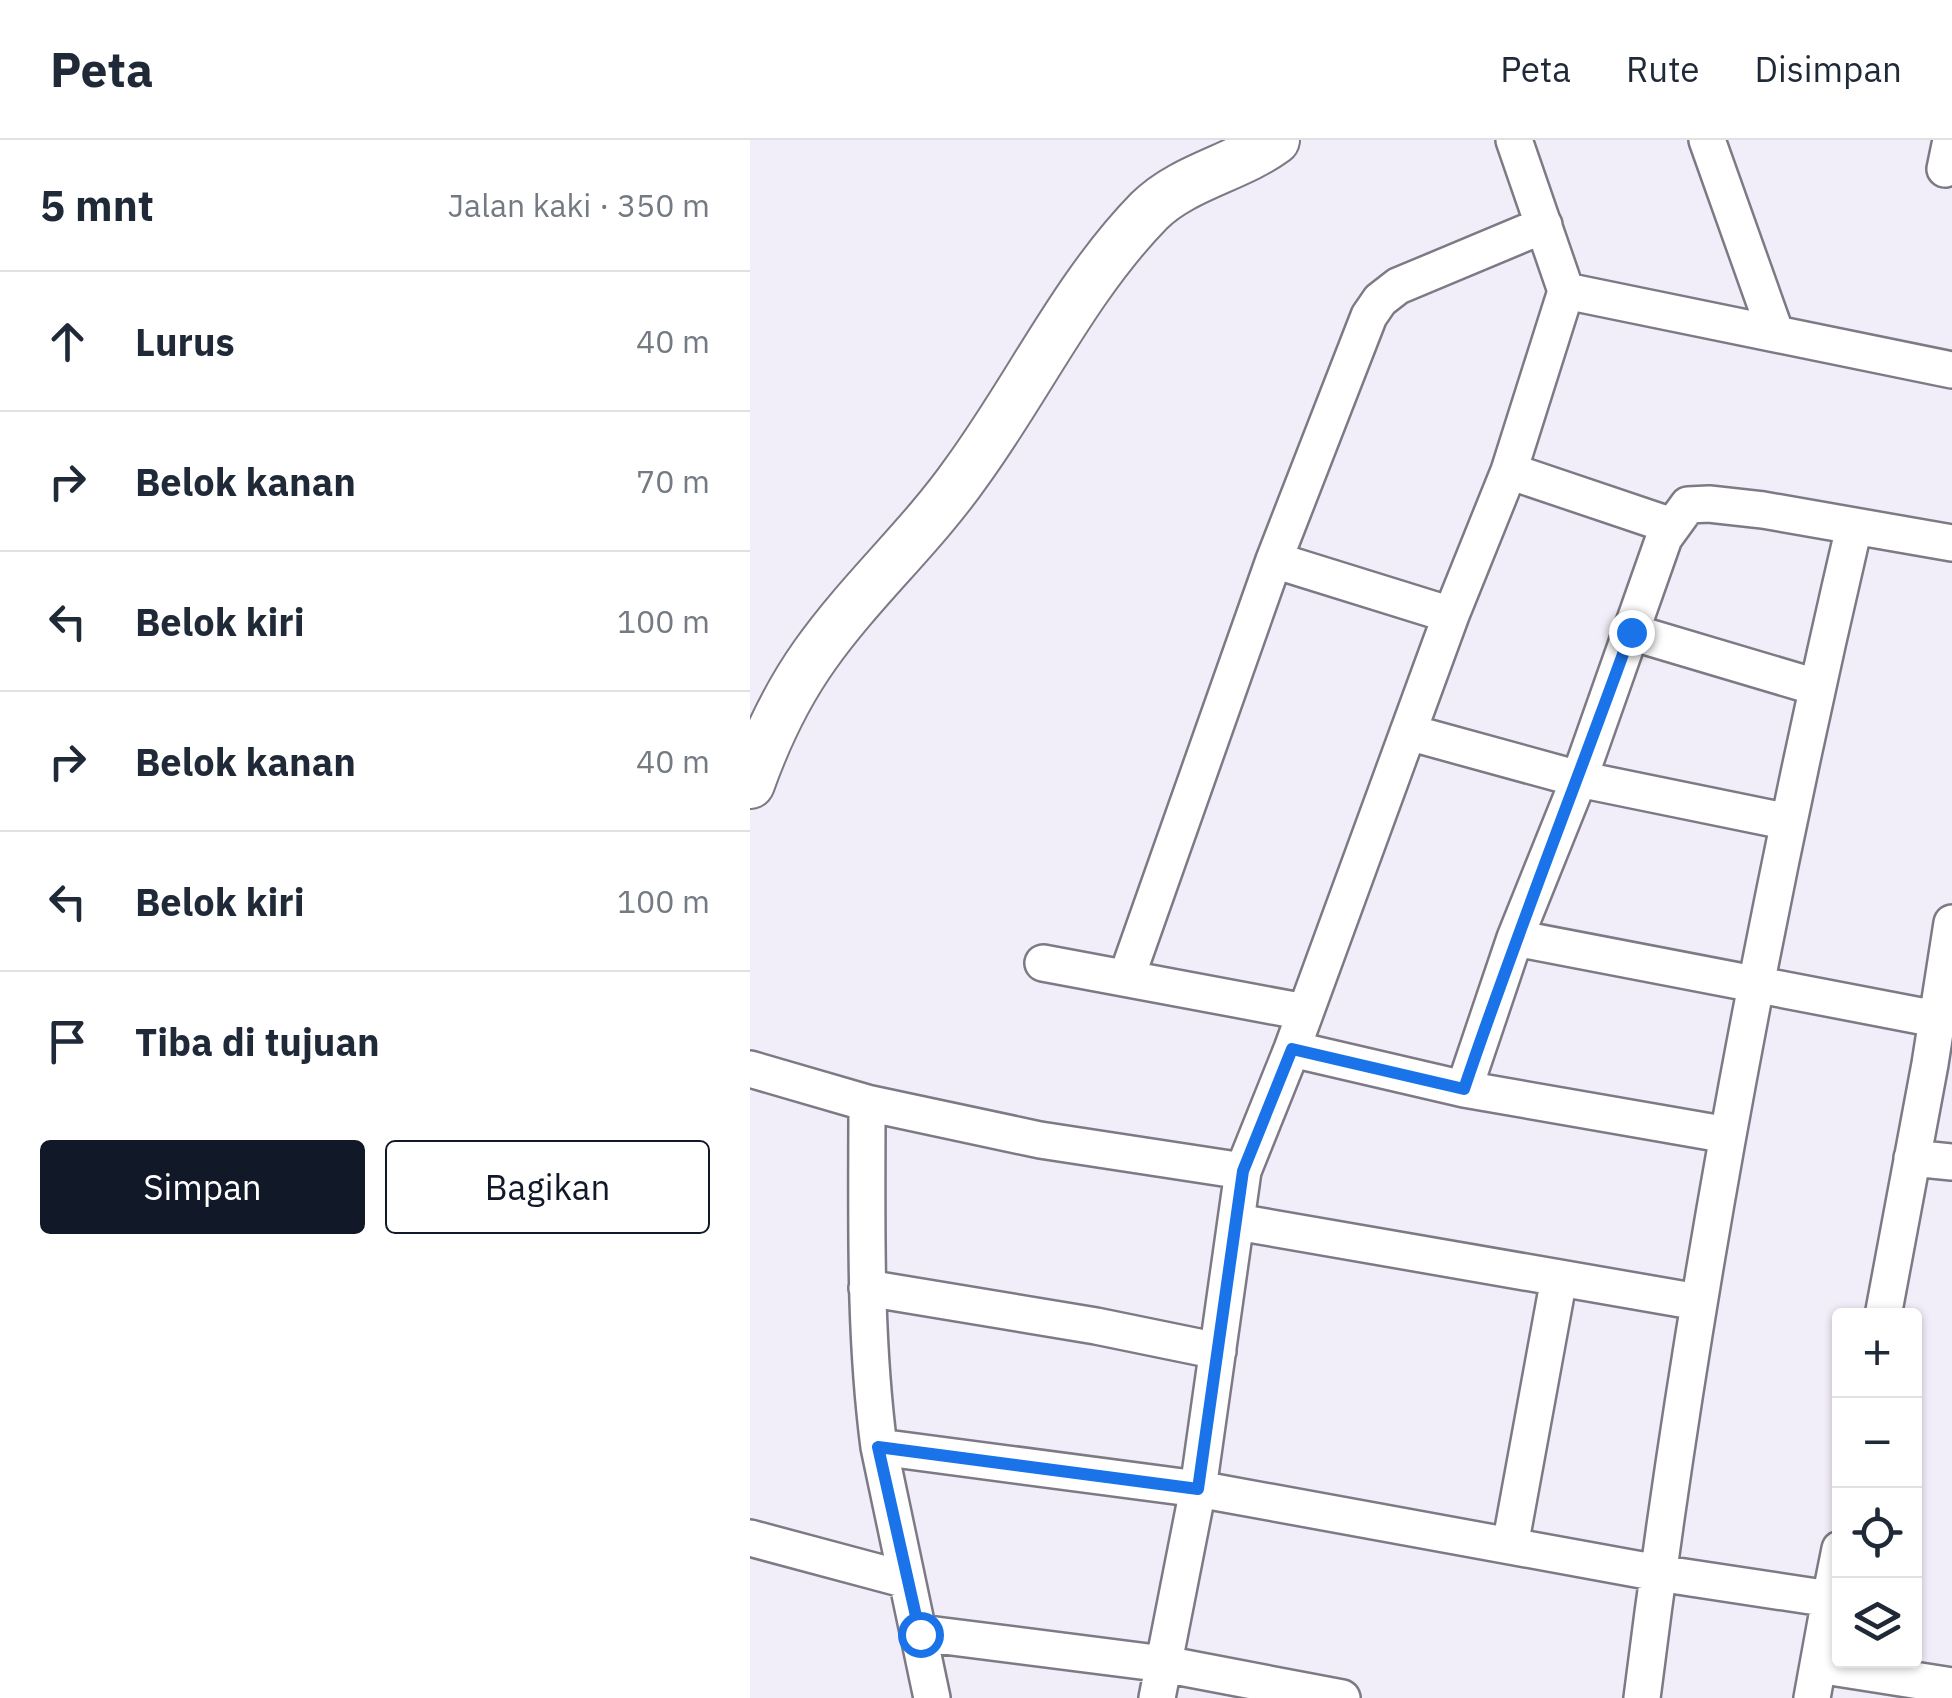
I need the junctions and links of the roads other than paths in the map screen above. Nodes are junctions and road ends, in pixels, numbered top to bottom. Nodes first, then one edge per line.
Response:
1 (1275, 140) edge
2 (1514, 140) edge
3 (1707, 140) edge
4 (1544, 225) junction
5 (1566, 291) junction
6 (1776, 334) junction
7 (1952, 370) edge
8 (1508, 471) junction
9 (1672, 526) junction
10 (1854, 527) junction
11 (1952, 543) edge
12 (1274, 560) junction
13 (1451, 615) junction
14 (1631, 632) junction
15 (1816, 688) junction
16 (1408, 732) junction
17 (1578, 779) junction
18 (750, 784) edge
19 (1789, 822) junction
20 (1952, 922) edge
21 (1516, 938) junction
22 (1043, 963) dead end
23 (1127, 976) junction
24 (1948, 979) edge
25 (1758, 986) junction
26 (1306, 1012) junction
27 (1936, 1019) junction
28 (1292, 1049) junction
29 (750, 1069) edge
30 (1464, 1089) junction
31 (867, 1103) junction
32 (1728, 1134) junction
33 (1912, 1158) junction
34 (1952, 1162) edge
35 (1243, 1171) junction
36 (1237, 1222) junction
37 (1559, 1278) junction
38 (867, 1288) junction
39 (1698, 1302) junction
40 (1884, 1308) edge
41 (1218, 1351) junction
42 (878, 1447) junction
43 (1198, 1489) junction
44 (750, 1538) edge
45 (1510, 1546) junction
46 (1658, 1573) junction
47 (1834, 1578) edge
48 (908, 1580) junction
49 (1830, 1600) junction
50 (920, 1634) junction
51 (1160, 1681) edge
52 (1815, 1682) edge
53 (1952, 1686) edge
54 (1281, 1692) edge
55 (932, 1698) edge
56 (1342, 1698) edge
57 (1642, 1698) edge

1 - 18 main road
2 - 4 street
3 - 6 street
4 - 5 street
4 - 12 street
5 - 6 street
5 - 8 street
6 - 7 street
8 - 9 street
8 - 13 street
9 - 10 street
9 - 14 street
10 - 11 street
10 - 15 street
12 - 13 street
12 - 23 street
13 - 16 street
14 - 15 street
14 - 17 street
15 - 19 street
16 - 17 street
16 - 26 street
17 - 19 street
17 - 21 street
19 - 25 street
20 - 24 street
21 - 25 street
21 - 30 street
22 - 23 street
23 - 26 street
24 - 27 street
25 - 27 street
25 - 32 street
26 - 28 street
27 - 33 street
28 - 30 street
28 - 35 street
29 - 31 street
30 - 32 street
31 - 35 street
31 - 38 street
32 - 39 street
33 - 34 street
33 - 40 street
35 - 36 street
36 - 37 street
36 - 41 street
37 - 39 street
37 - 45 street
38 - 41 street
38 - 42 street
39 - 46 street
41 - 43 street
42 - 43 street
42 - 48 street
43 - 45 street
43 - 51 street
44 - 48 street
45 - 46 street
46 - 49 street
46 - 57 street
47 - 49 street
48 - 50 street
49 - 52 street
50 - 51 street
50 - 55 street
51 - 54 street
52 - 53 street
54 - 56 street

